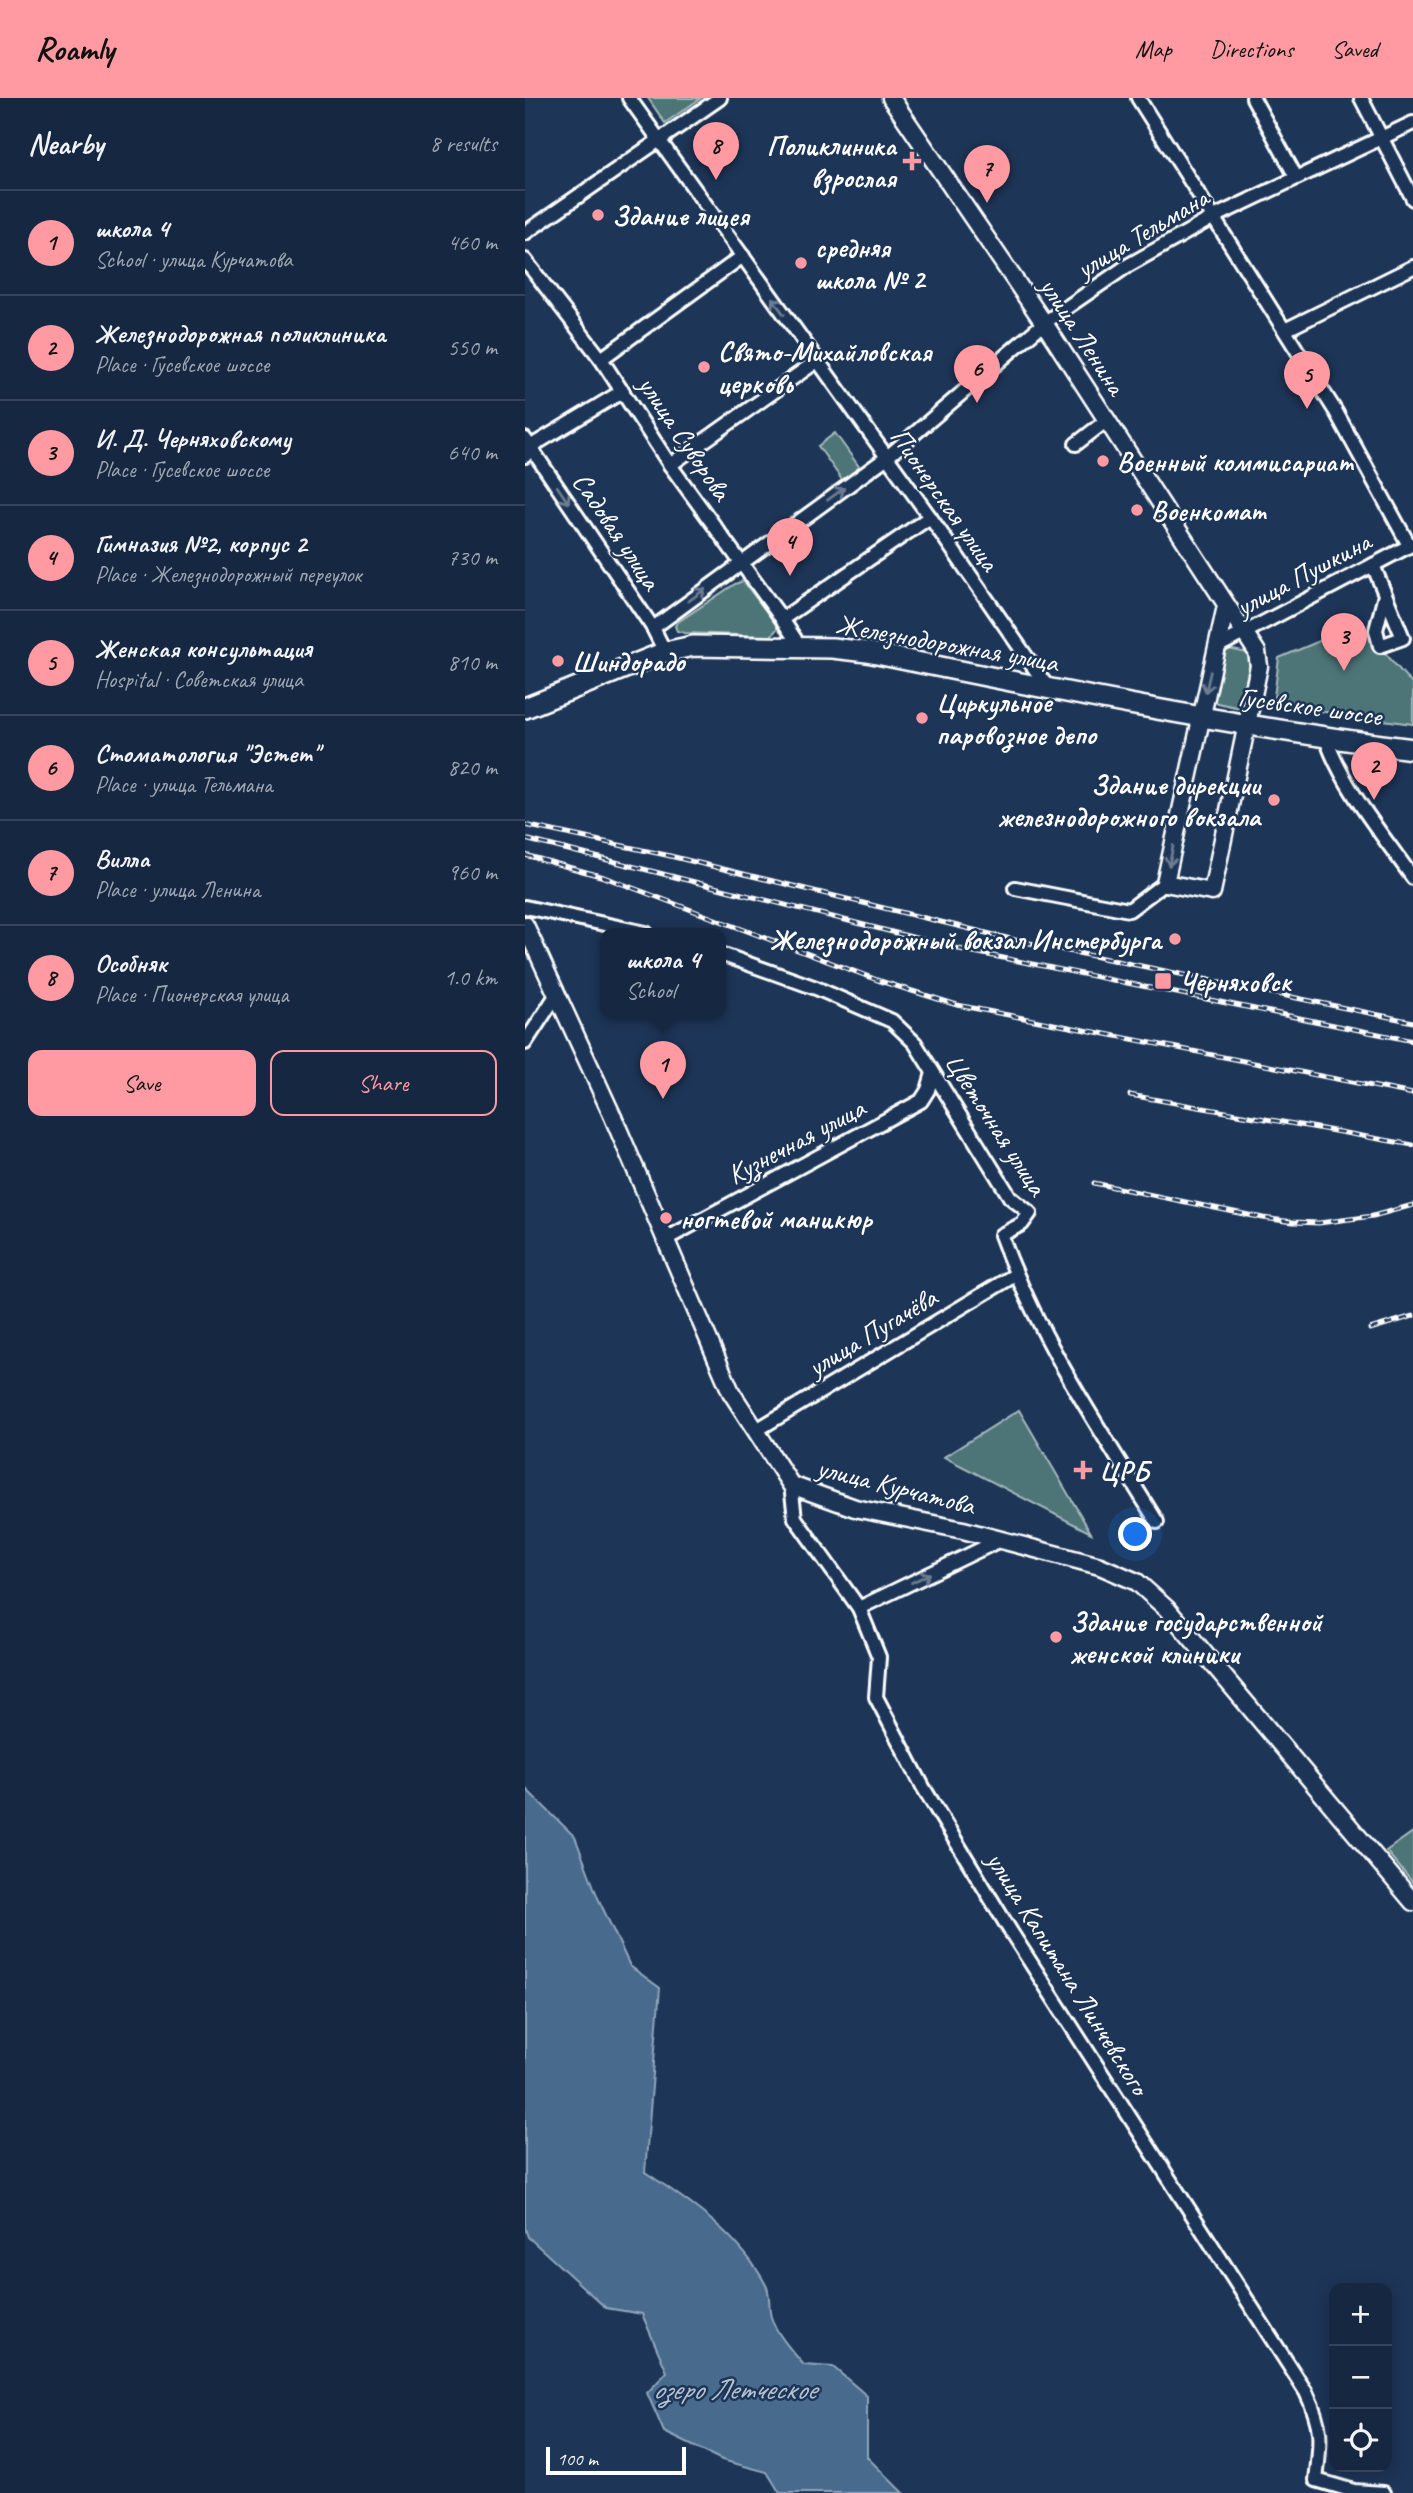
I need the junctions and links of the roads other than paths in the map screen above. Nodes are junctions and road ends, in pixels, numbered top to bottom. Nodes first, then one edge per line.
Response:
1 (629, 98) edge
2 (720, 98) edge
3 (891, 98) edge
4 (1138, 98) edge
5 (1253, 98) edge
6 (1361, 98) edge
7 (1413, 123) edge
8 (1382, 139) junction
9 (659, 140) junction
10 (1296, 177) junction
11 (1413, 198) edge
12 (1214, 217) junction
13 (525, 233) edge
14 (743, 256) junction
15 (525, 260) edge
16 (1413, 267) edge
17 (1044, 323) junction
18 (1285, 330) junction
19 (601, 359) junction
20 (817, 361) junction
21 (623, 391) junction
22 (1107, 420) junction
23 (1076, 444) dead end
24 (526, 446) edge
25 (884, 462) junction
26 (670, 465) junction
27 (930, 517) junction
28 (1411, 544) edge
29 (741, 562) junction
30 (1373, 565) junction
31 (1385, 595) dead end
32 (1226, 606) junction
33 (782, 619) junction
34 (653, 628) junction
35 (1244, 634) junction
36 (1217, 647) junction
37 (797, 648) junction
38 (664, 652) junction
39 (1049, 690) junction
40 (525, 708) edge
41 (1200, 718) junction
42 (1247, 725) junction
43 (1326, 738) junction
44 (1413, 749) edge
45 (1413, 878) edge
46 (1165, 883) junction
47 (1015, 888) dead end
48 (525, 907) edge
49 (525, 925) edge
50 (623, 928) edge
51 (726, 956) edge
52 (557, 994) junction
53 (525, 1043) edge
54 (933, 1073) junction
55 (667, 1239) junction
56 (1015, 1275) junction
57 (755, 1431) junction
58 (791, 1485) junction
59 (1157, 1522) dead end
60 (1000, 1540) junction
61 (859, 1608) junction
62 (1413, 1902) edge
63 (1384, 2493) edge

1 - 9 street, Пионерская улица
2 - 9 street
3 - 17 main road, улица Ленина
4 - 12 street
5 - 10 street
6 - 8 street
7 - 8 street, улица Тельмана
8 - 10 street, улица Тельмана
8 - 11 street
9 - 13 street
9 - 14 street, Пионерская улица
10 - 12 street, улица Тельмана
12 - 17 street, улица Тельмана
12 - 18 street
14 - 19 street
20 -> 14 street, Пионерская улица
15 - 19 street, улица Суворова
16 - 18 street
17 - 22 main road, улица Ленина
17 - 25 street, улица Тельмана
18 - 28 street
19 - 21 street, улица Суворова
20 - 25 street, Пионерская улица
20 - 26 street
21 - 24 street
21 - 26 street, улица Суворова
22 - 23 street
22 - 32 main road, улица Ленина
24 -> 34 street, Садовая улица
25 - 27 street, Пионерская улица
29 -> 25 street, улица Тельмана
26 - 29 street, улица Суворова
27 - 33 street
27 - 39 street, Пионерская улица
28 - 30 street, улица Пушкина
29 - 33 street, улица Суворова
34 -> 29 street, улица Тельмана
30 - 31 street
30 - 35 street, улица Пушкина
32 - 35 main road, улица Ленина
32 - 36 main road
33 - 37 street, улица Суворова
34 - 38 street, Садовая улица
35 - 36 street, улица Пушкина
35 - 42 main road, улица Ленина
36 -> 41 main road
37 - 38 highway, Железнодорожная улица
37 - 39 highway, Железнодорожная улица
38 - 40 highway, Железнодорожная улица
39 - 41 highway, Железнодорожная улица
41 - 42 highway, Гусевское шоссе
41 -> 46 main road
42 - 43 highway, Гусевское шоссе
42 - 46 main road, улица Ленина
43 - 44 highway, Гусевское шоссе
43 - 45 street
46 - 47 street
48 - 50 street
49 - 52 main road, улица Курчатова
51 - 54 street, Цветочная улица
52 - 53 street
52 - 55 main road, улица Курчатова
54 - 55 street, Кузнечная улица
54 - 56 street, Цветочная улица
55 - 57 main road, улица Курчатова
56 - 57 street, улица Пугачёва
56 - 59 street, Цветочная улица
57 - 58 main road, улица Курчатова
58 - 60 main road, улица Курчатова
58 - 61 street, улица Капитана Линчевского
61 -> 60 street
60 - 62 main road, улица Курчатова
61 - 63 street, улица Капитана Линчевского

